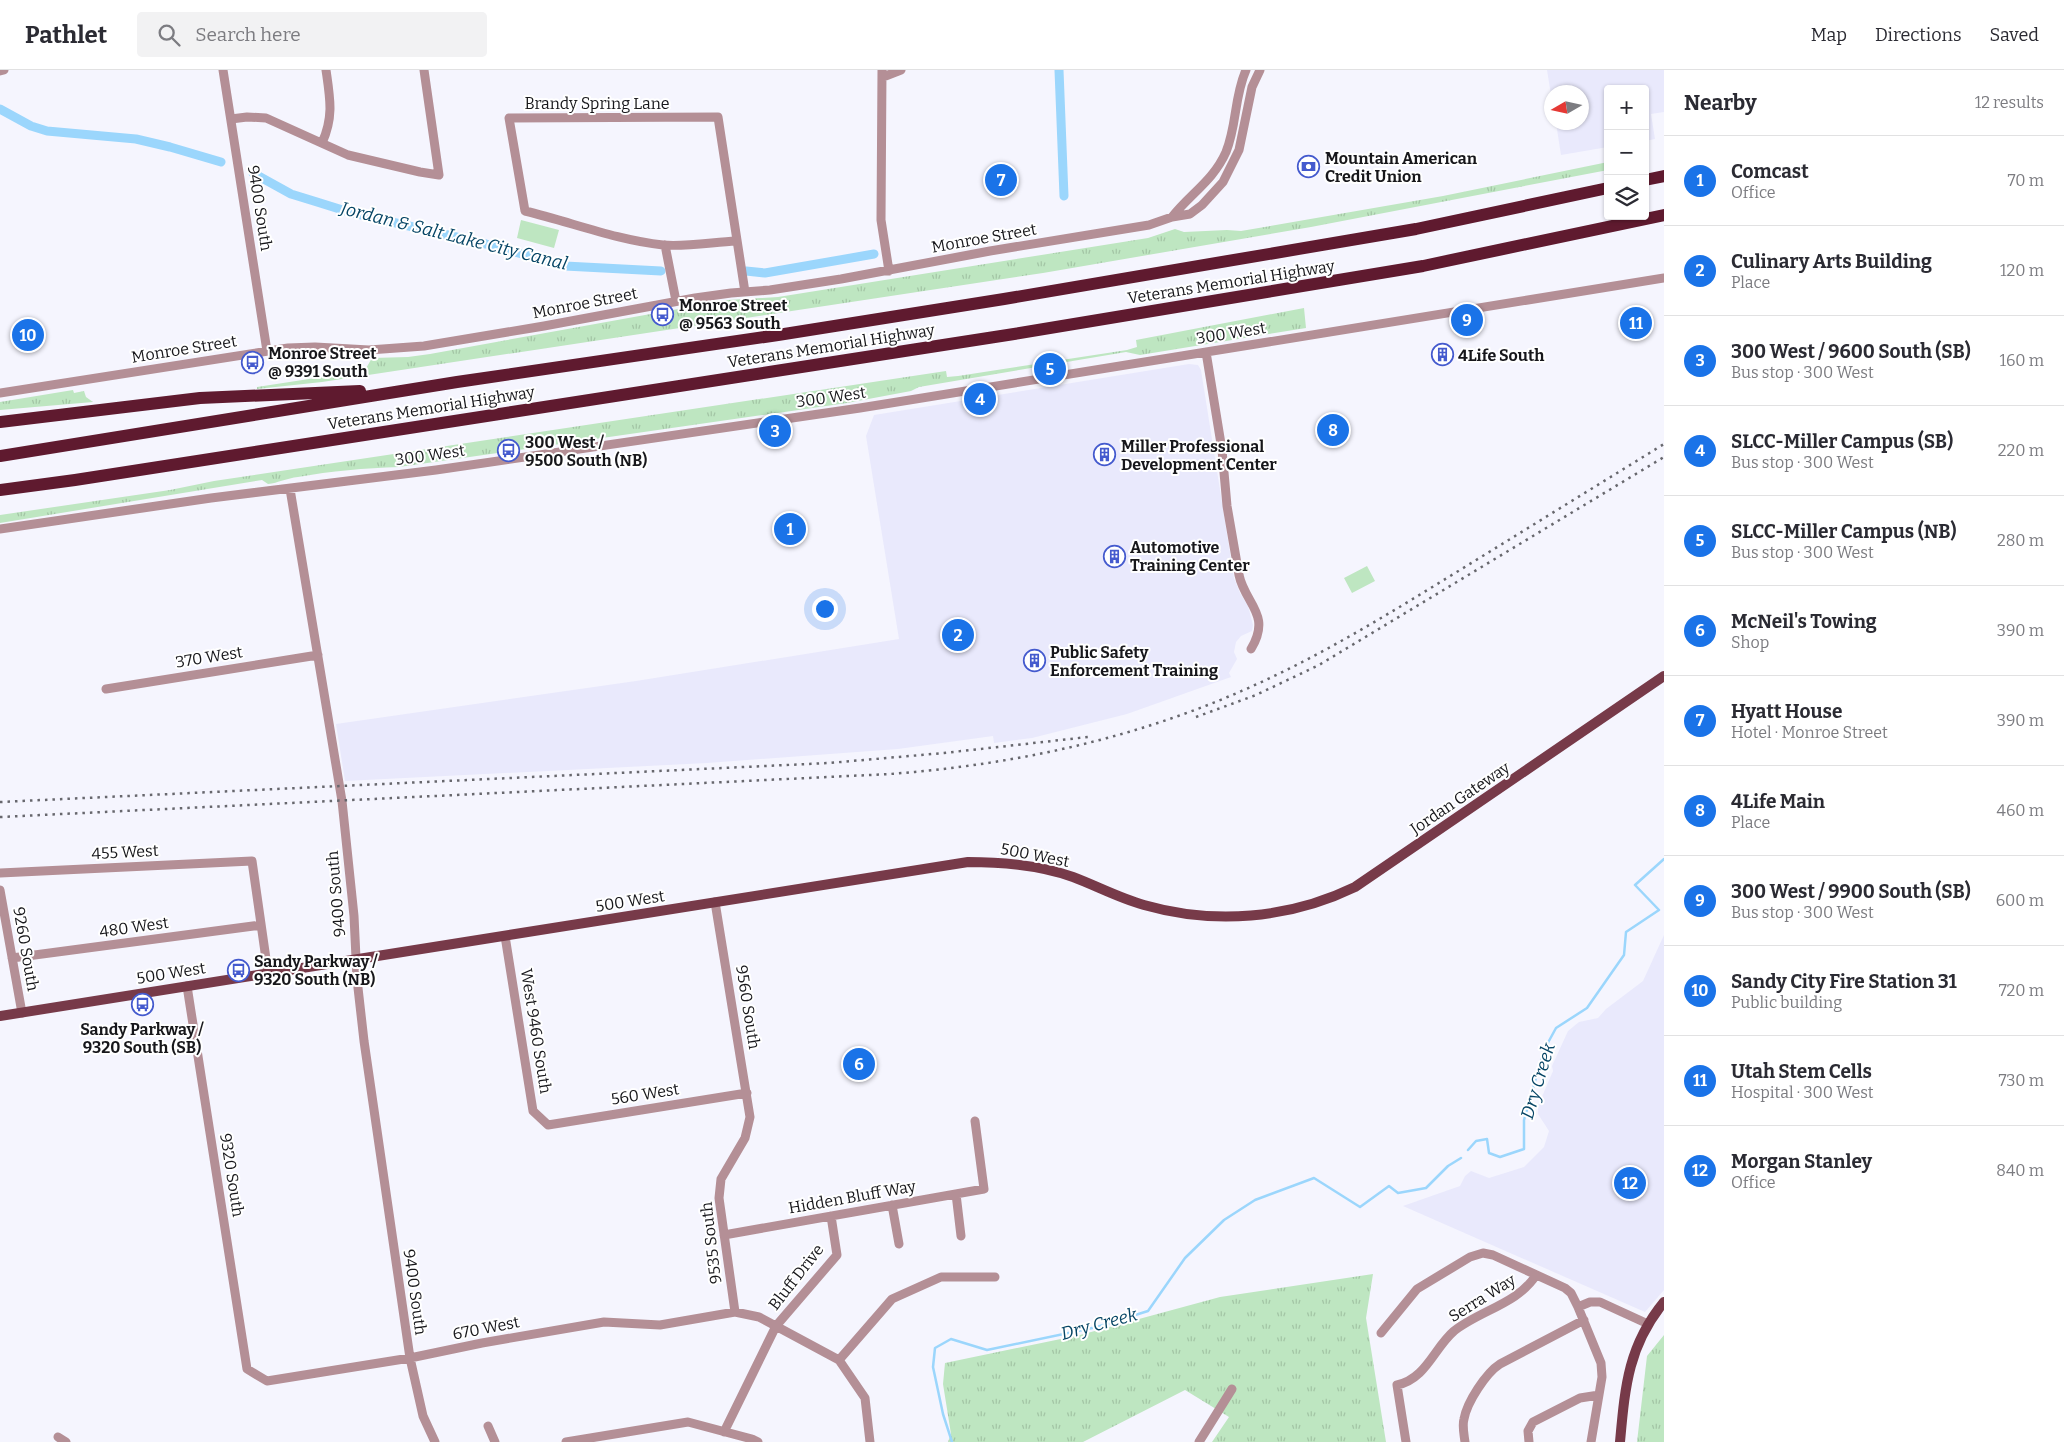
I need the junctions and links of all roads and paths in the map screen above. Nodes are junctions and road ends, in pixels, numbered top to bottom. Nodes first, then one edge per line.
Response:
1 (4, 70) edge
2 (223, 70) edge
3 (326, 70) edge
4 (424, 70) edge
5 (901, 70) edge
6 (1246, 70) edge
7 (1260, 70) edge
8 (0, 71) edge
9 (883, 73) edge
10 (231, 119) junction
11 (322, 144) junction
12 (1604, 189) edge
13 (1663, 215) edge
14 (1172, 217) junction
15 (736, 241) junction
16 (665, 245) junction
17 (889, 271) junction
18 (1664, 278) edge
19 (745, 292) junction
20 (676, 301) junction
21 (268, 351) junction
22 (1206, 352) junction
23 (457, 382) junction
24 (0, 393) edge
25 (0, 422) edge
26 (0, 454) edge
27 (75, 480) junction
28 (290, 489) junction
29 (0, 490) edge
30 (0, 498) edge
31 (0, 529) edge
32 (1251, 649) dead end
33 (318, 655) junction
34 (1664, 676) edge
35 (106, 689) dead end
36 (0, 873) edge
37 (0, 890) edge
38 (715, 902) junction
39 (1260, 915) joint
40 (261, 925) junction
41 (506, 936) junction
42 (12, 958) junction
43 (357, 959) junction
44 (268, 973) junction
45 (187, 986) junction
46 (22, 1013) junction
47 (0, 1016) edge
48 (747, 1093) junction
49 (750, 1117) joint
50 (975, 1121) dead end
51 (548, 1125) joint
52 (956, 1194) junction
53 (892, 1205) junction
54 (831, 1216) junction
55 (724, 1235) junction
56 (961, 1236) dead end
57 (899, 1244) dead end
58 (1536, 1275) junction
59 (995, 1277) dead end
60 (1664, 1302) edge
61 (1578, 1307) junction
62 (734, 1312) junction
63 (1584, 1320) junction
64 (1648, 1324) junction
65 (776, 1326) junction
66 (1381, 1333) dead end
67 (410, 1358) junction
68 (839, 1360) junction
69 (247, 1369) joint
70 (1232, 1389) dead end
71 (1599, 1396) junction
72 (488, 1426) dead end
73 (724, 1432) junction
74 (435, 1442) edge
75 (495, 1442) edge
76 (566, 1442) edge
77 (758, 1442) edge
78 (870, 1442) edge
79 (1199, 1442) edge
80 (1406, 1442) edge
81 (1465, 1442) edge
82 (1529, 1442) edge
83 (1591, 1442) edge
84 (1620, 1442) edge

1 - 8 street
2 - 10 street, 9400 South
3 - 11 street
4 - 11 street
5 - 9 street
6 - 14 street
7 - 14 street, Monroe Street
9 - 17 street
10 - 11 street
10 - 21 street, 9400 South
12 - 23 highway, Veterans Memorial Highway
13 - 27 highway, Veterans Memorial Highway
14 - 17 street, Monroe Street
15 - 16 street
15 - 16 street, Brandy Spring Lane
15 - 19 street
16 - 20 street
17 - 19 street, Monroe Street
18 - 22 street, 300 West
19 - 20 street, Monroe Street
20 - 21 street, Monroe Street
21 - 24 street, Monroe Street
22 - 28 street, 300 West
22 - 32 street
23 - 25 highway
23 - 26 highway, Veterans Memorial Highway
27 - 29 highway, Veterans Memorial Highway
27 - 30 highway
28 - 31 street, 300 West
28 - 33 street, 9400 South
33 - 35 street, 370 West
33 - 43 street, 9400 South
34 - 39 main road, Jordan Gateway
36 - 40 street, 455 West
37 - 42 street, 9260 South
38 - 39 main road, 500 West
38 - 41 main road, 500 West
38 - 48 street, 9560 South
40 - 42 street, 480 West
40 - 44 street
41 - 43 main road, 500 West
41 - 51 street, West 9460 South
42 - 46 street, 9260 South
43 - 44 main road, 500 West
43 - 67 street, 9400 South
44 - 45 main road, 500 West
45 - 46 main road, 500 West
45 - 69 street, 9320 South
46 - 47 main road, 500 West
48 - 49 street, 9560 South
48 - 51 street, 560 West
49 - 55 street, 9535 South
50 - 52 street, Hidden Bluff Way
52 - 53 street, Hidden Bluff Way
52 - 56 street
53 - 54 street, Hidden Bluff Way
53 - 57 street
54 - 55 street, Hidden Bluff Way
54 - 65 street, Bluff Drive
55 - 62 street, 9535 South
58 - 61 street
58 - 66 street
58 - 80 street, Serra Way
59 - 68 street
60 - 64 main road
61 - 63 street
61 - 64 street
62 - 65 street
62 - 67 street, 670 West
63 - 71 street
63 - 81 street
64 - 84 main road
65 - 68 street
65 - 73 street, Bluff Drive
67 - 69 street, 670 West
67 - 74 street, 9400 South
68 - 78 street
70 - 79 street
71 - 82 street
71 - 83 street
72 - 75 street
73 - 76 street
73 - 77 street

